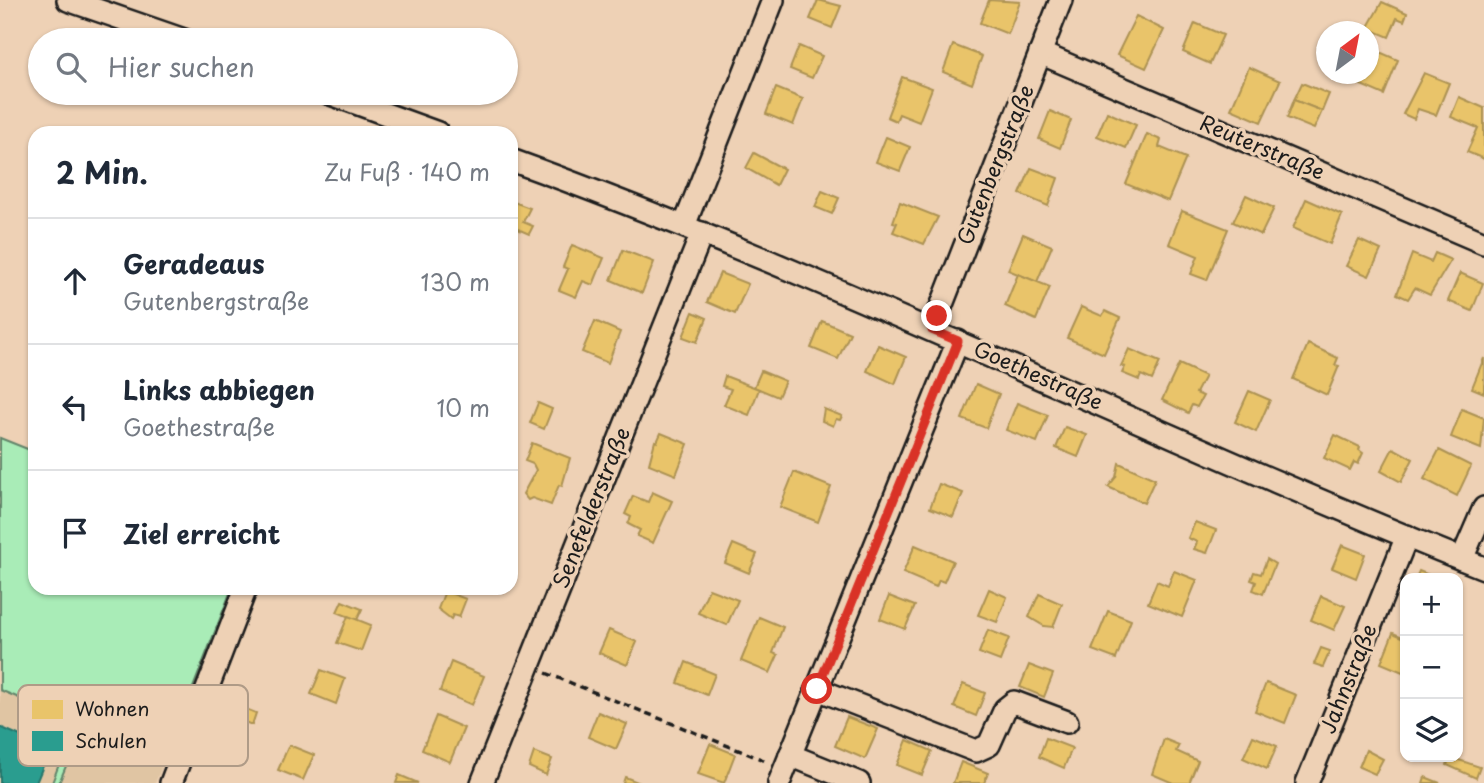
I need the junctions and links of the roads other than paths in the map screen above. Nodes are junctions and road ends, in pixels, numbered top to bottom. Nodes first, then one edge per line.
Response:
1 (68, 0) edge
2 (774, 0) edge
3 (1061, 0) edge
4 (149, 28) edge
5 (1040, 53) junction
6 (360, 105) edge
7 (416, 126) edge
8 (518, 163) edge
9 (693, 230) junction
10 (1484, 243) edge
11 (932, 330) junction
12 (958, 341) junction
13 (1484, 508) edge
14 (1407, 536) junction
15 (1462, 559) junction
16 (1484, 568) edge
17 (243, 595) edge
18 (209, 685) edge
19 (817, 689) junction
20 (1067, 722) dead end
21 (178, 766) edge
22 (784, 769) edge
23 (171, 783) edge
24 (482, 783) edge
25 (859, 783) edge
26 (1307, 783) edge

1 - 4 street
2 - 9 street, Senefelderstraße
3 - 5 street, Gutenbergstraße
5 - 10 street, Reuterstraße
5 - 11 street, Gutenbergstraße
6 - 7 street
8 - 9 street, Goethestraße
9 - 11 street, Goethestraße
9 - 24 street, Senefelderstraße
11 - 12 street, Goethestraße
12 - 14 street, Goethestraße
12 - 19 street
13 - 15 street
14 - 15 street, Goethestraße
14 - 26 street, Jahnstraße
15 - 16 street, Goethestraße
17 - 18 street
19 - 20 street
19 - 22 street
21 - 23 street
22 - 25 street

